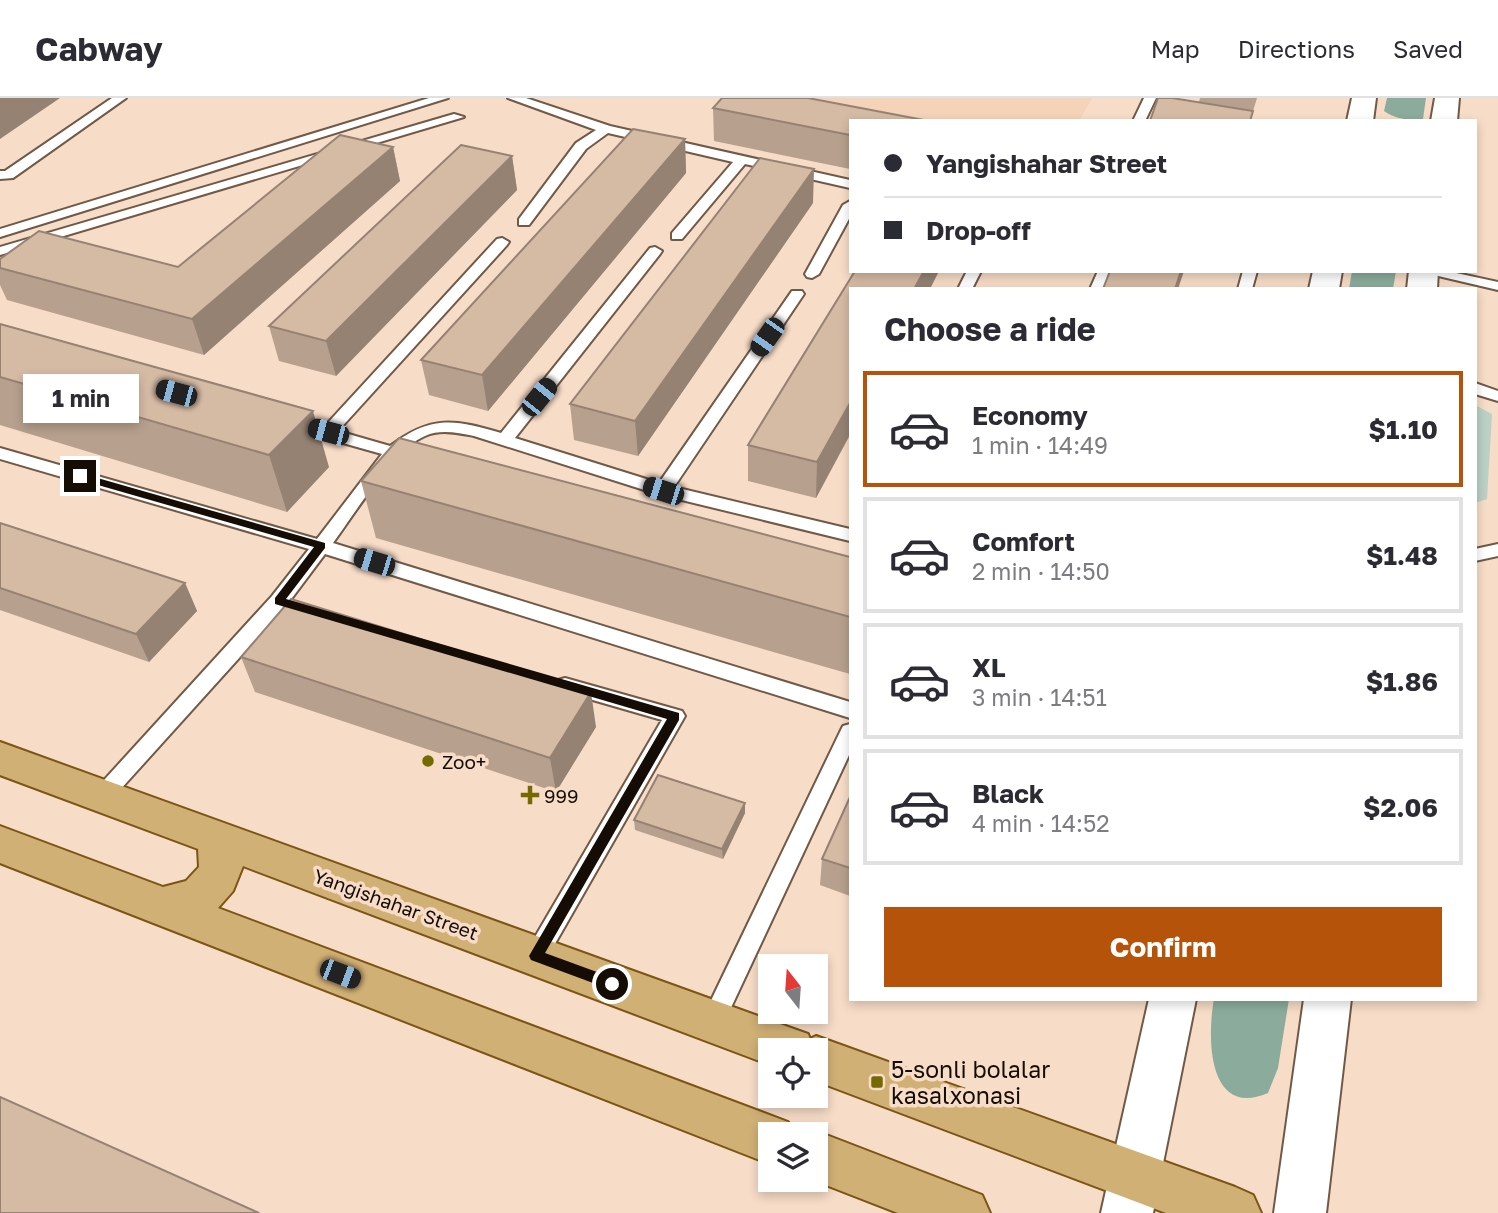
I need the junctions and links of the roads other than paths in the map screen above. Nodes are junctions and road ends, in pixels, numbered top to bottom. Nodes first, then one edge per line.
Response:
1 (120, 98) edge
2 (442, 98) edge
3 (514, 98) edge
4 (1150, 98) edge
5 (458, 117) dead end
6 (1140, 119) edge
7 (606, 129) junction
8 (369, 142) junction
9 (742, 160) junction
10 (337, 167) edge
11 (0, 175) edge
12 (849, 184) edge
13 (849, 207) edge
14 (524, 222) dead end
15 (0, 233) edge
16 (677, 236) dead end
17 (502, 242) dead end
18 (24, 244) junction
19 (0, 251) edge
20 (63, 251) edge
21 (655, 251) dead end
22 (1434, 273) edge
23 (812, 274) dead end
24 (1498, 286) edge
25 (797, 294) dead end
26 (1477, 389) edge
27 (1498, 396) edge
28 (275, 419) edge
29 (328, 432) junction
30 (506, 438) junction
31 (393, 452) junction
32 (0, 453) edge
33 (663, 491) junction
34 (848, 529) edge
35 (321, 546) junction
36 (1498, 550) edge
37 (1477, 555) edge
38 (279, 601) junction
39 (305, 609) edge
40 (542, 678) edge
41 (849, 710) edge
42 (849, 734) edge
43 (0, 758) edge
44 (102, 796) junction
45 (216, 838) junction
46 (0, 844) edge
47 (162, 906) junction
48 (536, 956) junction
49 (1173, 1001) edge
50 (1328, 1001) edge
51 (712, 1021) junction
52 (758, 1038) edge
53 (828, 1064) edge
54 (758, 1134) edge
55 (828, 1161) edge
56 (1131, 1194) edge
57 (964, 1213) edge
58 (1235, 1213) edge
59 (1300, 1213) edge

1 - 11 lane
2 - 15 lane
3 - 7 lane
4 - 6 lane
5 - 8 lane
7 - 9 lane
7 - 14 lane
8 - 10 lane
8 - 18 lane
9 - 12 lane
9 - 16 lane
13 - 23 lane
17 - 29 lane
18 - 19 lane
18 - 20 lane
21 - 30 lane
22 - 24 lane
25 - 33 lane
26 - 27 lane
28 - 29 lane
29 - 31 lane
30 - 31 lane
30 - 33 lane
31 - 35 lane
32 - 35 lane
33 - 34 lane
35 - 38 lane
35 - 41 lane
36 - 37 lane
38 - 39 lane
38 - 44 lane
40 - 48 lane
42 - 51 lane
43 - 44 main road, Yangishahar Street
44 - 45 main road, Yangishahar Street
45 - 47 main road
45 - 48 main road, Yangishahar Street
46 - 47 main road
47 - 54 main road
48 - 51 main road, Yangishahar Street
49 - 56 main road
50 - 59 main road
51 - 52 main road, Yangishahar Street
53 - 56 main road
55 - 57 main road
56 - 58 main road

